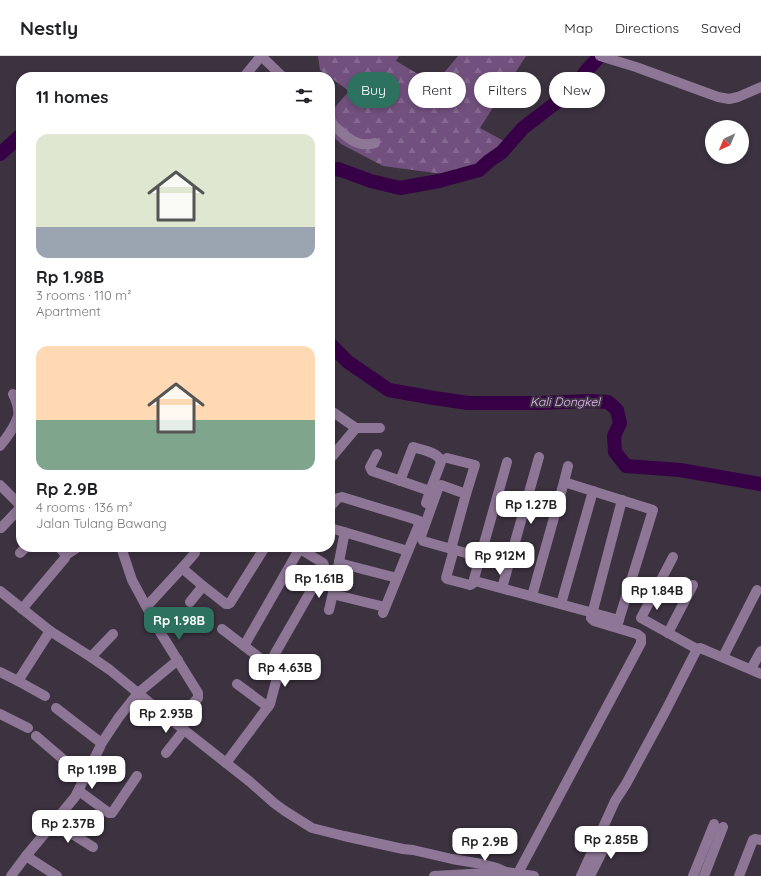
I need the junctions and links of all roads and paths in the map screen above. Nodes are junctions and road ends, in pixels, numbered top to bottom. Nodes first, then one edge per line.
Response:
1 (261, 56) edge
2 (605, 58) edge
3 (248, 72) edge
4 (277, 72) edge
5 (761, 87) edge
6 (335, 127) edge
7 (375, 143) dead end
8 (14, 394) dead end
9 (16, 401) edge
10 (335, 414) edge
11 (16, 419) edge
12 (16, 428) edge
13 (356, 428) junction
14 (380, 428) dead end
15 (11, 430) junction
16 (0, 446) edge
17 (335, 453) edge
18 (377, 454) dead end
19 (539, 457) dead end
20 (447, 458) dead end
21 (507, 462) dead end
22 (568, 466) dead end
23 (400, 481) junction
24 (564, 482) junction
25 (0, 484) edge
26 (430, 491) junction
27 (593, 491) junction
28 (466, 494) junction
29 (622, 500) junction
30 (16, 501) edge
31 (335, 501) edge
32 (16, 512) edge
33 (419, 522) junction
34 (1, 528) edge
35 (335, 529) edge
36 (344, 532) junction
37 (452, 549) junction
38 (408, 551) junction
39 (63, 552) edge
40 (70, 552) edge
41 (123, 552) edge
42 (196, 552) edge
43 (262, 552) edge
44 (296, 552) edge
45 (305, 552) edge
46 (66, 555) junction
47 (480, 557) junction
48 (673, 557) dead end
49 (338, 563) junction
50 (182, 568) junction
51 (397, 578) junction
52 (475, 581) junction
53 (693, 585) dead end
54 (202, 586) junction
55 (502, 588) junction
56 (757, 590) dead end
57 (0, 591) edge
58 (333, 593) junction
59 (532, 596) junction
60 (190, 602) dead end
61 (560, 604) junction
62 (147, 606) junction
63 (22, 609) junction
64 (329, 610) dead end
65 (592, 613) junction
66 (618, 624) junction
67 (222, 629) dead end
68 (50, 631) junction
69 (668, 633) junction
70 (113, 634) dead end
71 (244, 646) junction
72 (697, 649) junction
73 (761, 651) edge
74 (91, 657) junction
75 (723, 657) junction
76 (178, 660) junction
77 (269, 664) junction
78 (751, 669) junction
79 (0, 672) edge
80 (761, 674) edge
81 (18, 681) junction
82 (237, 684) dead end
83 (138, 693) junction
84 (45, 696) dead end
85 (268, 707) junction
86 (56, 708) dead end
87 (0, 714) edge
88 (175, 722) junction
89 (184, 730) junction
90 (101, 744) junction
91 (166, 753) dead end
92 (226, 763) junction
93 (137, 776) dead end
94 (85, 778) junction
95 (79, 791) junction
96 (55, 823) junction
97 (629, 839) dead end
98 (761, 840) edge
99 (92, 847) dead end
100 (26, 856) junction
101 (513, 874) edge
102 (11, 876) edge
103 (57, 876) edge
104 (434, 876) edge
105 (534, 876) edge
106 (581, 876) edge
107 (590, 876) edge
108 (693, 876) edge
109 (704, 876) edge
110 (739, 876) edge

1 - 3 street
1 - 4 street
2 - 5 street
6 - 7 street
8 - 9 street
10 - 13 street
11 - 15 street
12 - 15 street
13 - 14 street
13 - 17 street
15 - 16 street
18 - 23 street
19 - 55 street
20 - 28 street
21 - 47 street
22 - 24 street
23 - 26 street
23 - 26 street
24 - 27 street
24 - 59 street
25 - 30 street
26 - 33 street
27 - 29 street
27 - 61 street
28 - 37 street
28 - 37 street
29 - 65 street
29 - 66 street
31 - 33 street
32 - 34 street
33 - 38 street
35 - 36 street
36 - 38 street
36 - 49 street
37 - 47 street
37 - 52 street
38 - 51 street
39 - 46 street
40 - 46 street
41 - 62 street
42 - 50 street
43 - 54 street
44 - 71 street
45 - 77 street
46 - 63 street
47 - 52 street
48 - 69 street
49 - 51 street
49 - 58 street
50 - 54 street
50 - 62 street
51 - 58 street
52 - 55 street
53 - 69 street
54 - 60 street
55 - 59 street
56 - 75 street
57 - 63 street
58 - 64 street
59 - 61 street
61 - 65 street
62 - 76 street
63 - 68 street
65 - 66 street
66 - 101 street
67 - 71 street
68 - 74 street
68 - 81 street
69 - 72 street
70 - 74 street
71 - 77 street
72 - 75 street
72 - 106 street
73 - 78 street
74 - 83 street
75 - 78 street
76 - 83 street
76 - 88 street
77 - 85 street
78 - 80 street
79 - 81 street
81 - 84 street
82 - 85 street
83 - 88 street
83 - 90 street
85 - 92 street
86 - 90 street
87 - 94 street
88 - 89 street
89 - 91 street
89 - 92 street
90 - 94 street
92 - 101 street
93 - 95 street
94 - 95 street
95 - 96 street
96 - 99 street
96 - 100 street
97 - 107 street
98 - 110 street
100 - 102 street
100 - 103 street
101 - 104 street
101 - 105 street
108 - 109 street

